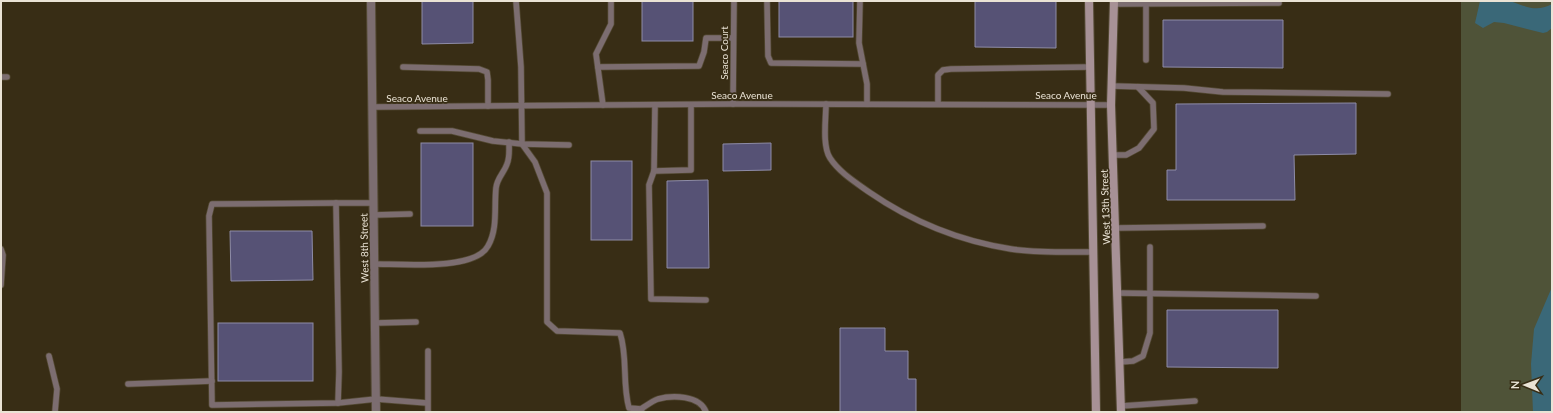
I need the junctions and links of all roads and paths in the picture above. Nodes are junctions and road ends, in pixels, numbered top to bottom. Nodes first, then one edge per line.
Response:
1 (371, 1) edge
2 (516, 1) edge
3 (611, 1) edge
4 (734, 1) edge
5 (767, 1) edge
6 (860, 1) edge
7 (1089, 1) edge
8 (1114, 3) edge
9 (1279, 3) dead end
10 (1146, 4) junction
11 (733, 38) junction
12 (1146, 60) dead end
13 (863, 64) junction
14 (403, 67) dead end
15 (598, 67) junction
16 (1090, 67) junction
17 (1112, 86) junction
18 (1138, 86) junction
19 (1388, 94) dead end
20 (733, 104) junction
21 (826, 104) junction
22 (867, 104) junction
23 (938, 104) junction
24 (1090, 104) junction
25 (603, 105) junction
26 (655, 105) junction
27 (691, 105) junction
28 (1111, 105) junction
29 (488, 106) junction
30 (522, 106) junction
31 (372, 107) junction
32 (420, 131) dead end
33 (509, 142) junction
34 (522, 144) junction
35 (569, 145) dead end
36 (1113, 156) junction
37 (654, 171) junction
38 (336, 203) junction
39 (373, 203) junction
40 (410, 214) dead end
41 (373, 215) junction
42 (1263, 226) dead end
43 (1116, 228) junction
44 (1150, 247) dead end
45 (1, 249) edge
46 (1093, 252) junction
47 (374, 264) junction
48 (1, 285) edge
49 (1118, 293) junction
50 (1150, 294) junction
51 (1316, 296) dead end
52 (706, 300) dead end
53 (416, 322) dead end
54 (375, 323) junction
55 (428, 351) dead end
56 (49, 356) dead end
57 (1120, 362) junction
58 (212, 381) junction
59 (128, 384) dead end
60 (376, 399) junction
61 (1195, 400) dead end
62 (338, 403) junction
63 (428, 403) junction
64 (1121, 409) edge
65 (642, 411) edge
66 (55, 412) edge
67 (376, 412) edge
68 (428, 412) edge
69 (706, 412) edge
70 (1096, 412) edge

1 - 31 street, West 8th Street
2 - 30 lane
3 - 15 lane
4 - 11 lane, Seaco Court
5 - 13 lane
6 - 13 lane
7 - 16 main road, West 13th Street
8 - 10 lane
8 - 17 main road, West 13th Street
9 - 10 lane
10 - 12 lane
11 - 15 lane
11 - 20 lane, Seaco Court
13 - 22 lane
14 - 29 lane
15 - 25 lane
16 - 23 lane
16 - 24 main road, West 13th Street
17 - 18 lane
17 - 28 main road, West 13th Street
18 - 19 lane
18 - 36 lane
20 - 21 lane, Seaco Avenue
20 - 27 lane, Seaco Avenue
21 - 22 lane, Seaco Avenue
21 - 46 lane
22 - 23 lane, Seaco Avenue
23 - 24 lane, Seaco Avenue
24 - 28 lane, Seaco Avenue
24 - 46 main road, West 13th Street
25 - 26 lane, Seaco Avenue
25 - 30 lane, Seaco Avenue
26 - 27 lane, Seaco Avenue
26 - 37 lane
27 - 37 lane
28 - 36 main road, West 13th Street
29 - 30 lane, Seaco Avenue
29 - 31 lane, Seaco Avenue
30 - 34 lane
31 - 39 street, West 8th Street
32 - 33 lane
33 - 34 lane
33 - 47 lane
34 - 35 lane
34 - 65 lane
36 - 43 main road, West 13th Street
37 - 52 lane
38 - 39 lane
38 - 58 lane
38 - 62 lane
39 - 41 street, West 8th Street
40 - 41 lane
41 - 47 street, West 8th Street
42 - 43 lane
43 - 49 main road, West 13th Street
44 - 50 lane
45 - 48 lane
46 - 70 main road, West 13th Street
47 - 54 street, West 8th Street
49 - 50 lane
49 - 57 main road, West 13th Street
50 - 51 lane
50 - 57 lane
53 - 54 lane
54 - 60 street, West 8th Street
55 - 63 lane
56 - 66 lane
57 - 64 main road, West 13th Street
58 - 59 lane
58 - 62 lane
60 - 62 lane
60 - 63 lane
60 - 67 street, West 8th Street
61 - 64 lane
63 - 68 lane
65 - 69 lane

